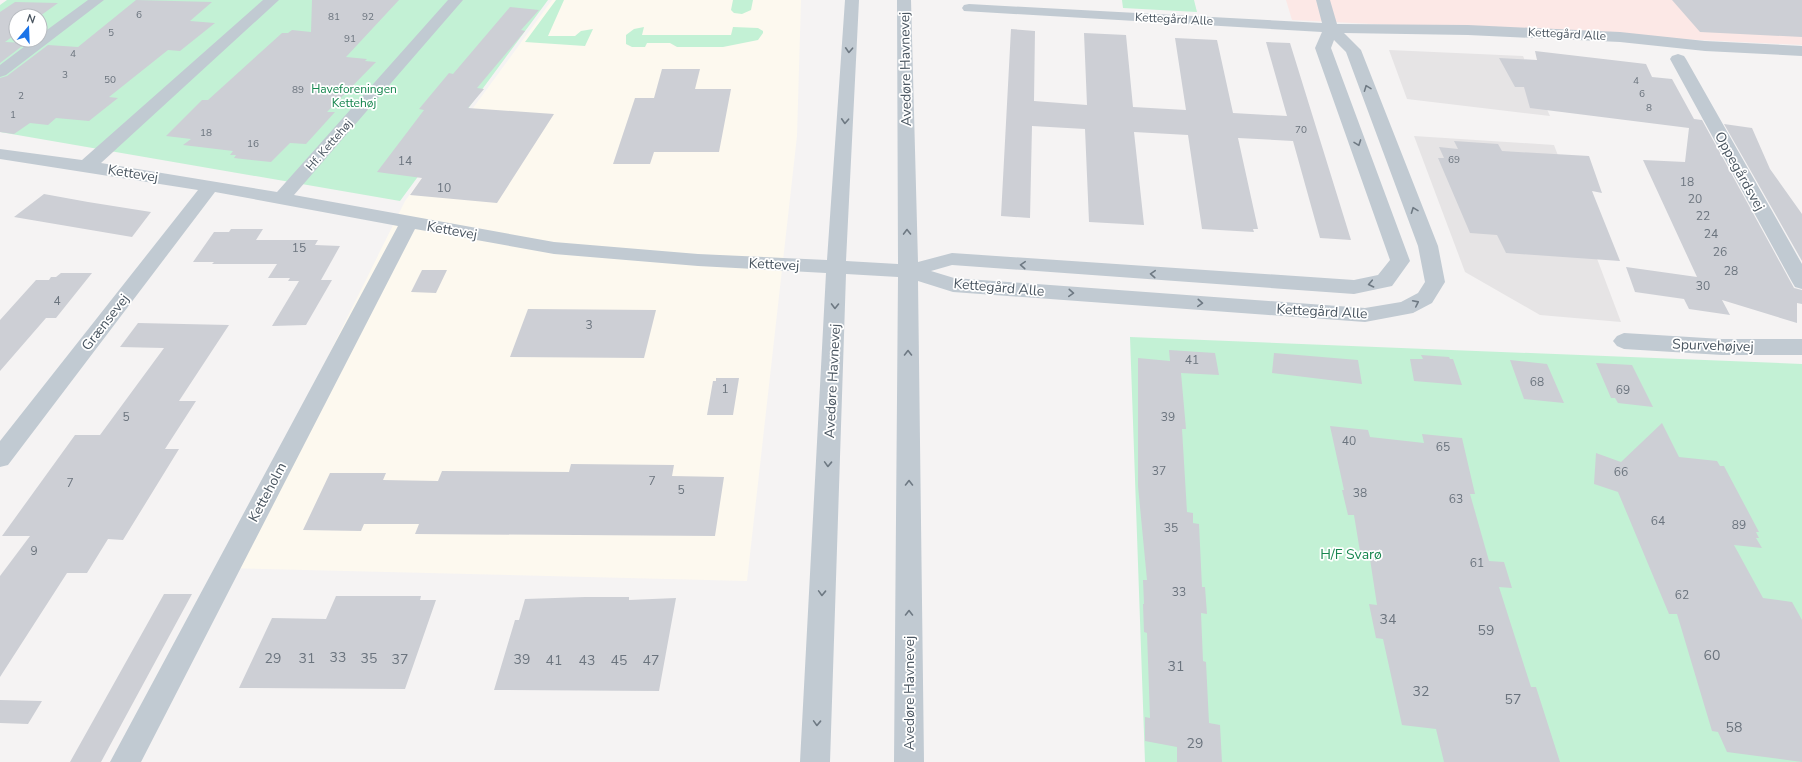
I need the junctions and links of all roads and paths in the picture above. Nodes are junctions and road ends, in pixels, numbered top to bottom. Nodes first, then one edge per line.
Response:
1 (97, 0) edge
2 (272, 0) edge
3 (456, 0) edge
4 (852, 0) edge
5 (904, 0) edge
6 (1323, 0) edge
7 (969, 8) dead end
8 (1331, 28) junction
9 (1802, 51) edge
10 (1678, 60) dead end
11 (0, 72) edge
12 (0, 154) edge
13 (86, 166) junction
14 (210, 186) junction
15 (281, 199) junction
16 (409, 223) junction
17 (836, 267) junction
18 (908, 271) junction
19 (1802, 282) edge
20 (1624, 342) dead end
21 (1802, 347) edge
22 (0, 458) edge
23 (125, 762) edge
24 (815, 762) edge
25 (909, 762) edge

1 - 11 street
2 - 13 street
3 - 15 street, Hf. Kettehøj
4 -> 17 street, Avedøre Havnevej
18 -> 5 street, Avedøre Havnevej
6 - 8 street
7 - 8 street, Kettegård Alle
8 - 9 street, Kettegård Alle
8 -> 18 street, Kettegård Alle
18 -> 8 street, Kettegård Alle
10 - 19 street, Oppegårdsvej
12 - 13 street, Kettevej
13 - 14 street, Kettevej
14 - 15 street, Kettevej
14 - 22 street, Grænsevej
15 - 16 street, Kettevej
16 - 17 street, Kettevej
16 - 23 street, Ketteholm
17 - 18 street, Kettevej
17 -> 24 street, Avedøre Havnevej
25 -> 18 street, Avedøre Havnevej
20 - 21 street, Spurvehøjvej

